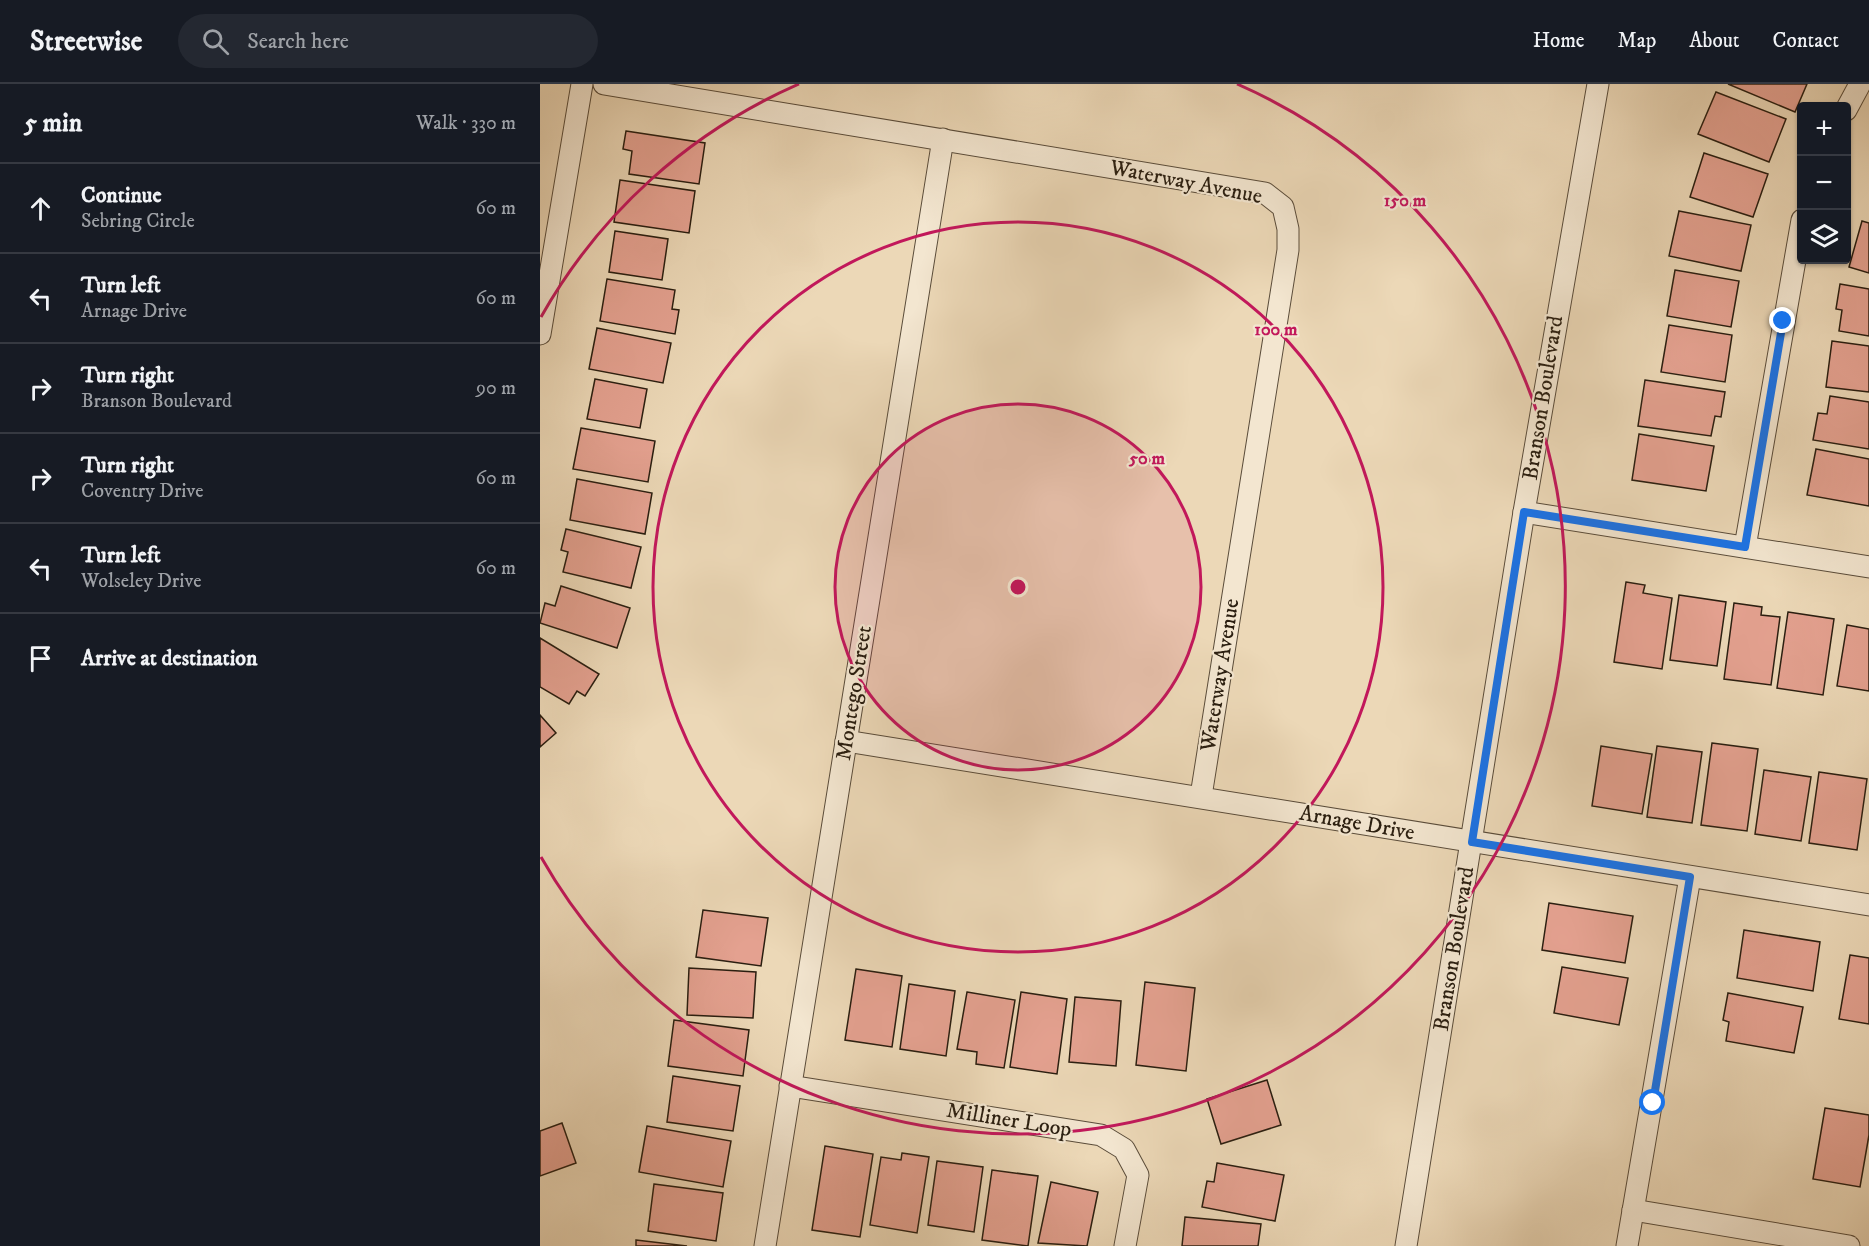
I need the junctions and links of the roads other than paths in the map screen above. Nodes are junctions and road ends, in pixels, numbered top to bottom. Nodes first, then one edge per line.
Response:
1 (582, 84) edge
2 (604, 84) edge
3 (1598, 84) edge
4 (1860, 84) edge
5 (1850, 102) edge
6 (944, 139) junction
7 (1797, 249) edge
8 (540, 334) edge
9 (1524, 512) junction
10 (1745, 547) junction
11 (1869, 567) edge
12 (846, 741) junction
13 (1201, 796) junction
14 (1472, 842) junction
15 (1690, 877) junction
16 (1869, 905) edge
17 (790, 1086) junction
18 (1633, 1210) junction
19 (765, 1246) edge
20 (1125, 1246) edge
21 (1406, 1246) edge
22 (1627, 1246) edge
23 (1849, 1246) edge

1 - 8 street
2 - 6 street, Waterway Avenue
3 - 9 street, Branson Boulevard
4 - 5 street
6 - 12 street, Montego Street
6 - 13 street, Waterway Avenue
7 - 10 street
9 - 10 street
9 - 14 street, Branson Boulevard
10 - 11 street
12 - 13 street, Arnage Drive
12 - 17 street, Montego Street
13 - 14 street, Arnage Drive
14 - 15 street, Arnage Drive
14 - 21 street, Branson Boulevard
15 - 16 street, Arnage Drive
15 - 18 street
17 - 19 street, Montego Street
17 - 20 street, Milliner Loop
18 - 22 street
18 - 23 street

